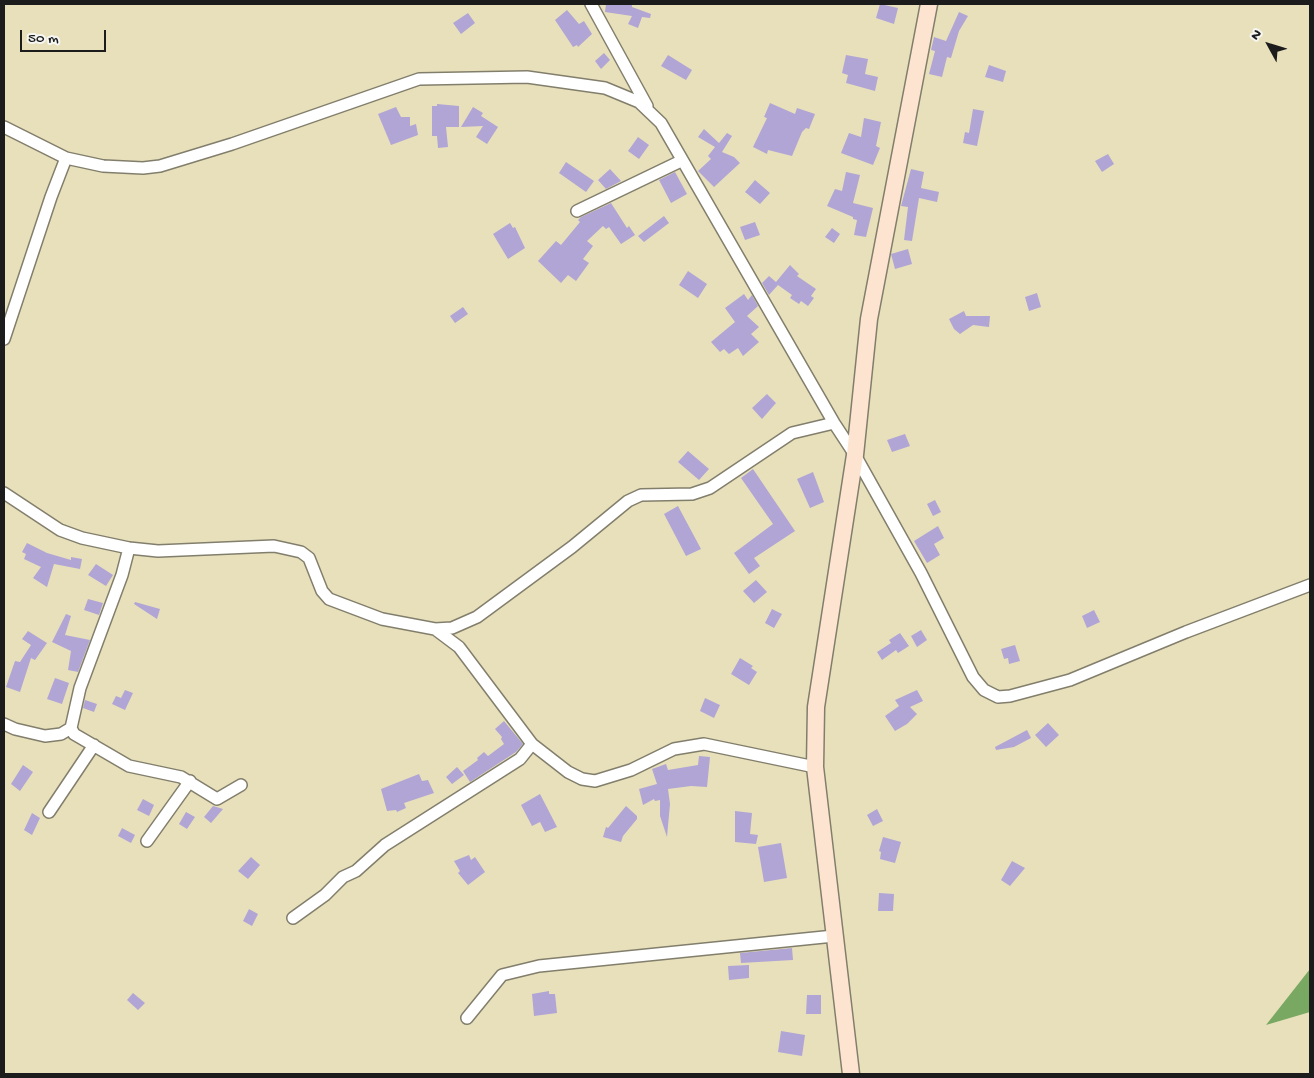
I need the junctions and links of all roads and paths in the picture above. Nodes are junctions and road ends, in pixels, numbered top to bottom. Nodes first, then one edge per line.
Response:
1 (591, 4) edge
2 (928, 4) edge
3 (649, 110) junction
4 (4, 127) edge
5 (66, 158) junction
6 (681, 162) junction
7 (577, 211) dead end
8 (4, 339) edge
9 (834, 423) junction
10 (855, 454) junction
11 (4, 493) edge
12 (129, 548) junction
13 (1310, 585) edge
14 (436, 629) junction
15 (4, 724) edge
16 (70, 728) junction
17 (532, 744) junction
18 (94, 745) junction
19 (815, 767) junction
20 (190, 781) junction
21 (241, 785) dead end
22 (50, 812) dead end
23 (147, 842) dead end
24 (293, 918) dead end
25 (834, 936) junction
26 (468, 1018) dead end
27 (851, 1074) edge

1 - 3 street
2 - 10 street
3 - 5 street
3 - 6 street
4 - 5 street
5 - 8 street
6 - 7 street
6 - 9 street
9 - 10 street
9 - 14 street
10 - 13 street
10 - 19 street
11 - 12 street
12 - 14 street
12 - 16 street
14 - 17 street
15 - 16 street
16 - 18 street
17 - 19 street
17 - 24 street
18 - 20 street
18 - 22 street
19 - 25 street
20 - 21 street
20 - 23 street
25 - 26 street
25 - 27 street

